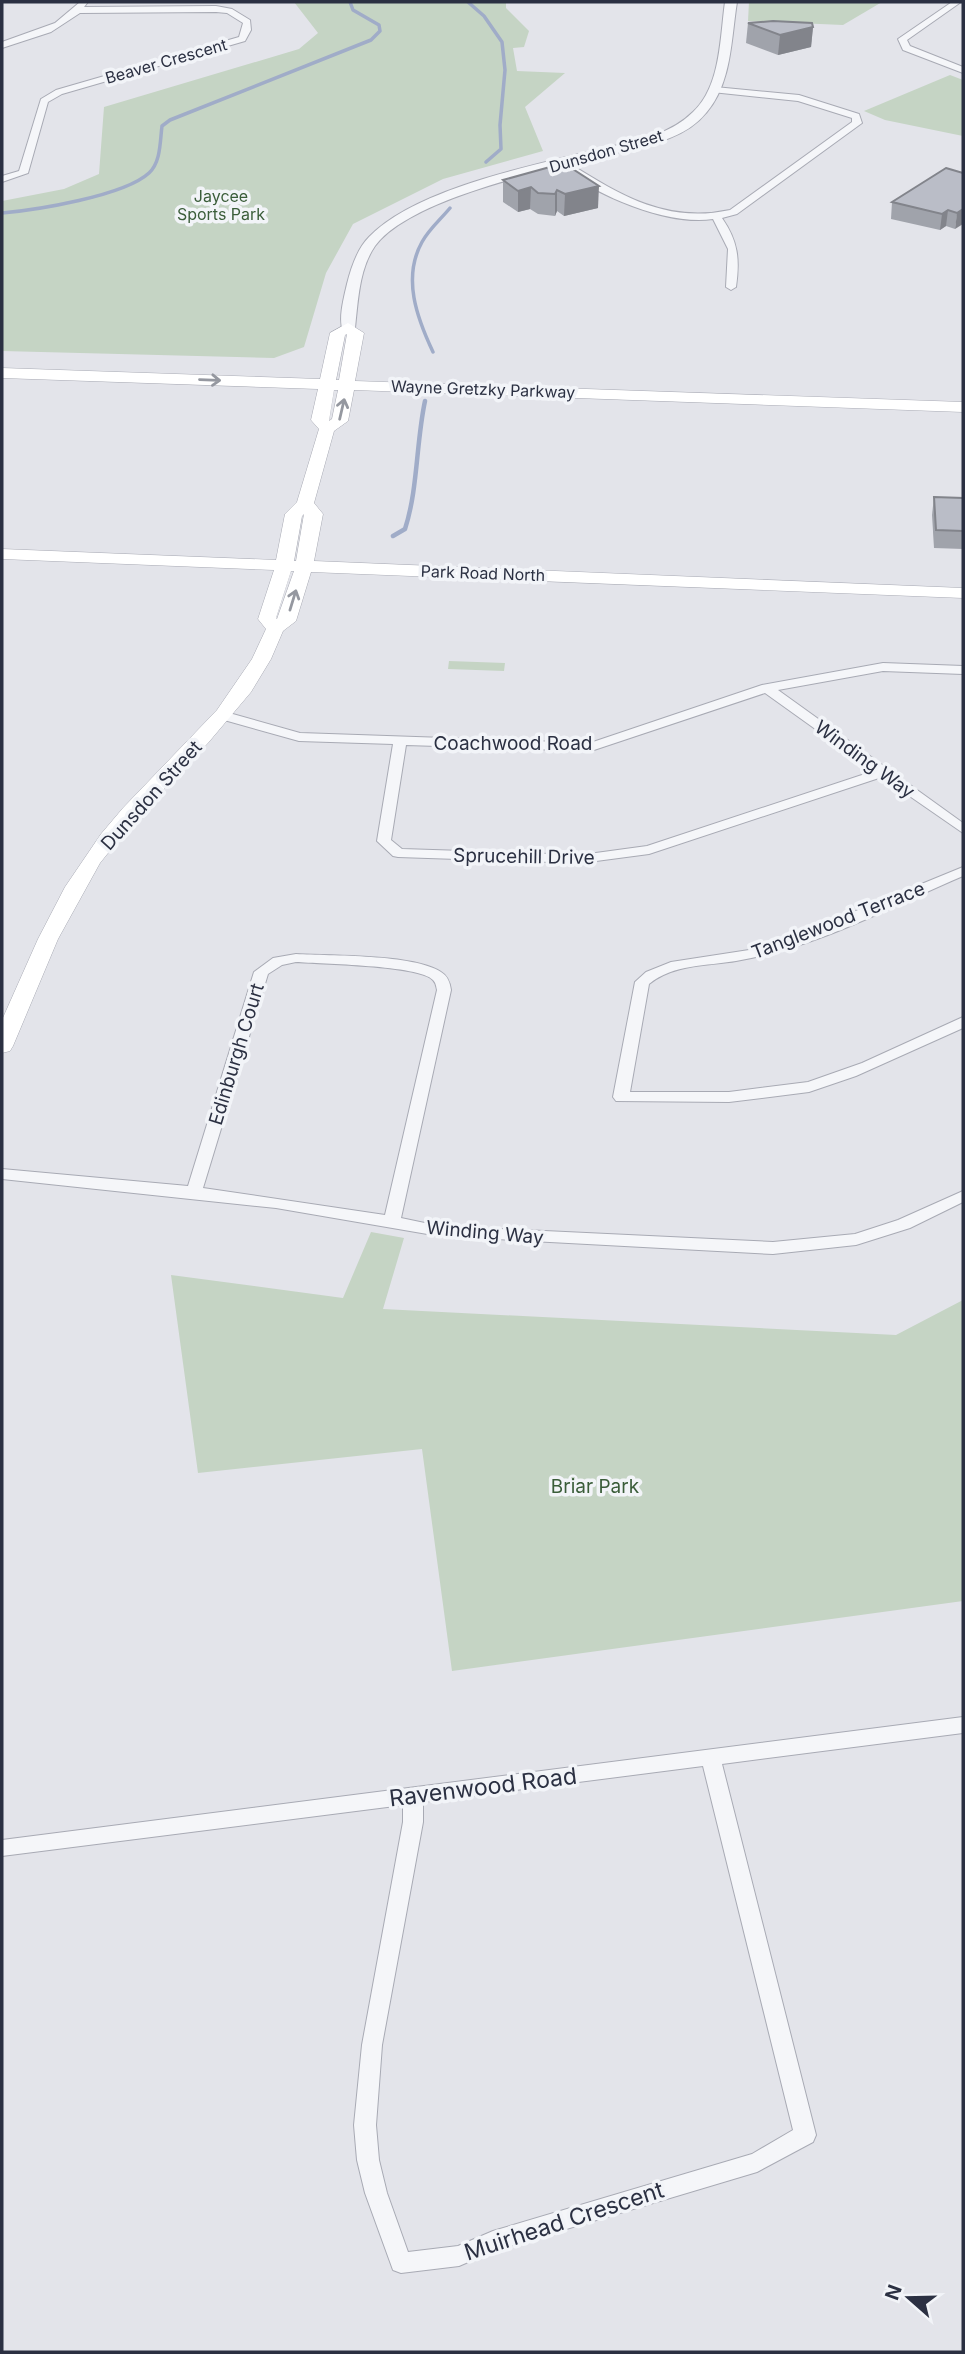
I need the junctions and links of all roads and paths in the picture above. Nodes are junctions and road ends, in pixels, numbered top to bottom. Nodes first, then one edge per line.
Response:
1 (731, 2) edge
2 (957, 2) edge
3 (81, 6) edge
4 (2, 46) edge
5 (963, 71) edge
6 (715, 90) junction
7 (564, 164) junction
8 (2, 179) edge
9 (716, 216) junction
10 (731, 287) dead end
11 (348, 328) junction
12 (2, 366) edge
13 (2, 373) edge
14 (328, 377) junction
15 (349, 377) junction
16 (963, 394) edge
17 (963, 407) edge
18 (327, 428) junction
19 (305, 504) junction
20 (2, 554) edge
21 (284, 565) junction
22 (304, 566) junction
23 (963, 593) edge
24 (275, 628) junction
25 (963, 670) edge
26 (767, 688) junction
27 (222, 715) junction
28 (400, 742) junction
29 (882, 773) junction
30 (963, 829) edge
31 (963, 871) edge
32 (963, 1023) edge
33 (2, 1046) edge
34 (2, 1174) edge
35 (194, 1191) junction
36 (963, 1196) edge
37 (392, 1221) junction
38 (963, 1726) edge
39 (711, 1759) junction
40 (412, 1797) junction
41 (2, 1848) edge

1 - 6 street, Dunsdon Street
2 - 5 street
3 - 4 street
3 - 8 street, Beaver Crescent
6 - 7 street, Dunsdon Street
6 - 9 street
7 - 9 street
7 - 11 street, Dunsdon Street
9 - 10 street
11 - 14 main road, Dunsdon Street
11 - 15 main road, Dunsdon Street
12 - 14 main road, Wayne Gretzky Parkway
13 -> 14 main road, Wayne Gretzky Parkway
14 - 15 main road, Wayne Gretzky Parkway
14 - 18 main road, Dunsdon Street
15 - 16 main road, Wayne Gretzky Parkway
15 - 17 main road, Wayne Gretzky Parkway
18 -> 15 main road, Dunsdon Street
18 - 19 main road, Dunsdon Street
19 - 21 main road, Dunsdon Street
19 - 22 main road, Dunsdon Street
20 - 21 main road, Park Road North
21 - 22 main road, Park Road North
21 - 24 main road, Dunsdon Street
22 - 23 main road, Park Road North
24 -> 22 main road, Dunsdon Street
24 - 27 main road, Dunsdon Street
25 - 26 street, Coachwood Road
26 - 28 street, Coachwood Road
26 - 29 street, Winding Way
27 - 28 street, Coachwood Road
27 - 33 main road, Dunsdon Street
28 - 29 street, Sprucehill Drive
29 - 30 street, Winding Way
31 - 32 street, Tanglewood Terrace
34 - 35 street, Winding Way
35 - 37 street, Winding Way
35 - 37 street, Edinburgh Court
36 - 37 street, Winding Way
38 - 39 street, Ravenwood Road
39 - 40 street, Ravenwood Road
39 - 40 street, Muirhead Crescent
40 - 41 street, Ravenwood Road

